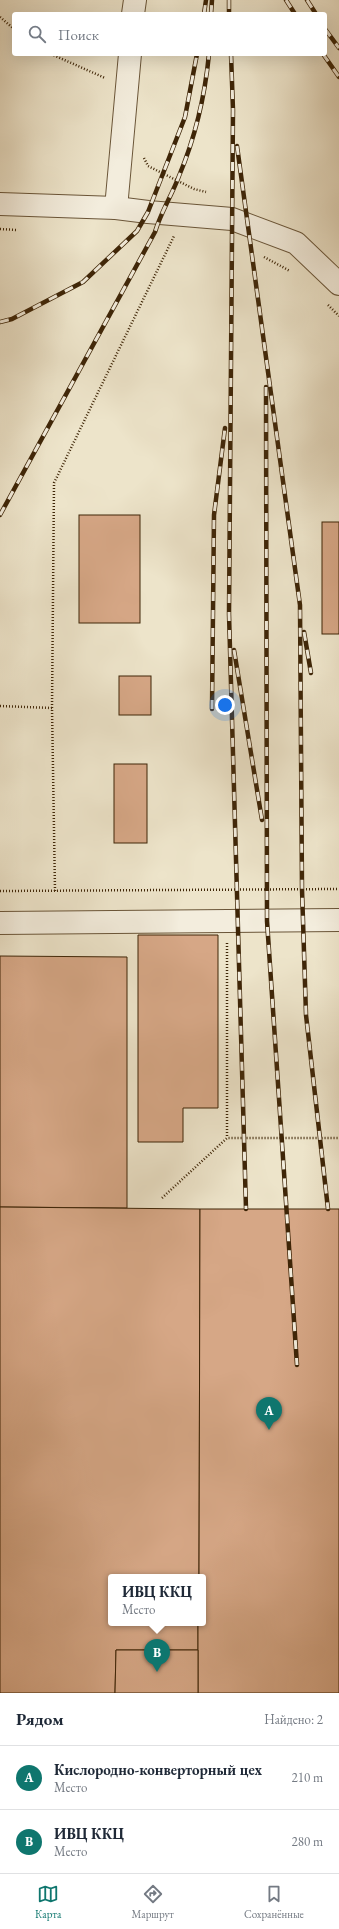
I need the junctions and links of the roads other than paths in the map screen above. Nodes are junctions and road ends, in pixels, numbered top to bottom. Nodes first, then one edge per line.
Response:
1 (135, 0) edge
2 (133, 12) edge
3 (130, 56) edge
4 (0, 204) edge
5 (116, 208) junction
6 (339, 284) edge
7 (339, 920) edge
8 (0, 923) edge

1 - 2 lane
3 - 5 lane
4 - 5 lane
5 - 6 lane
7 - 8 lane

